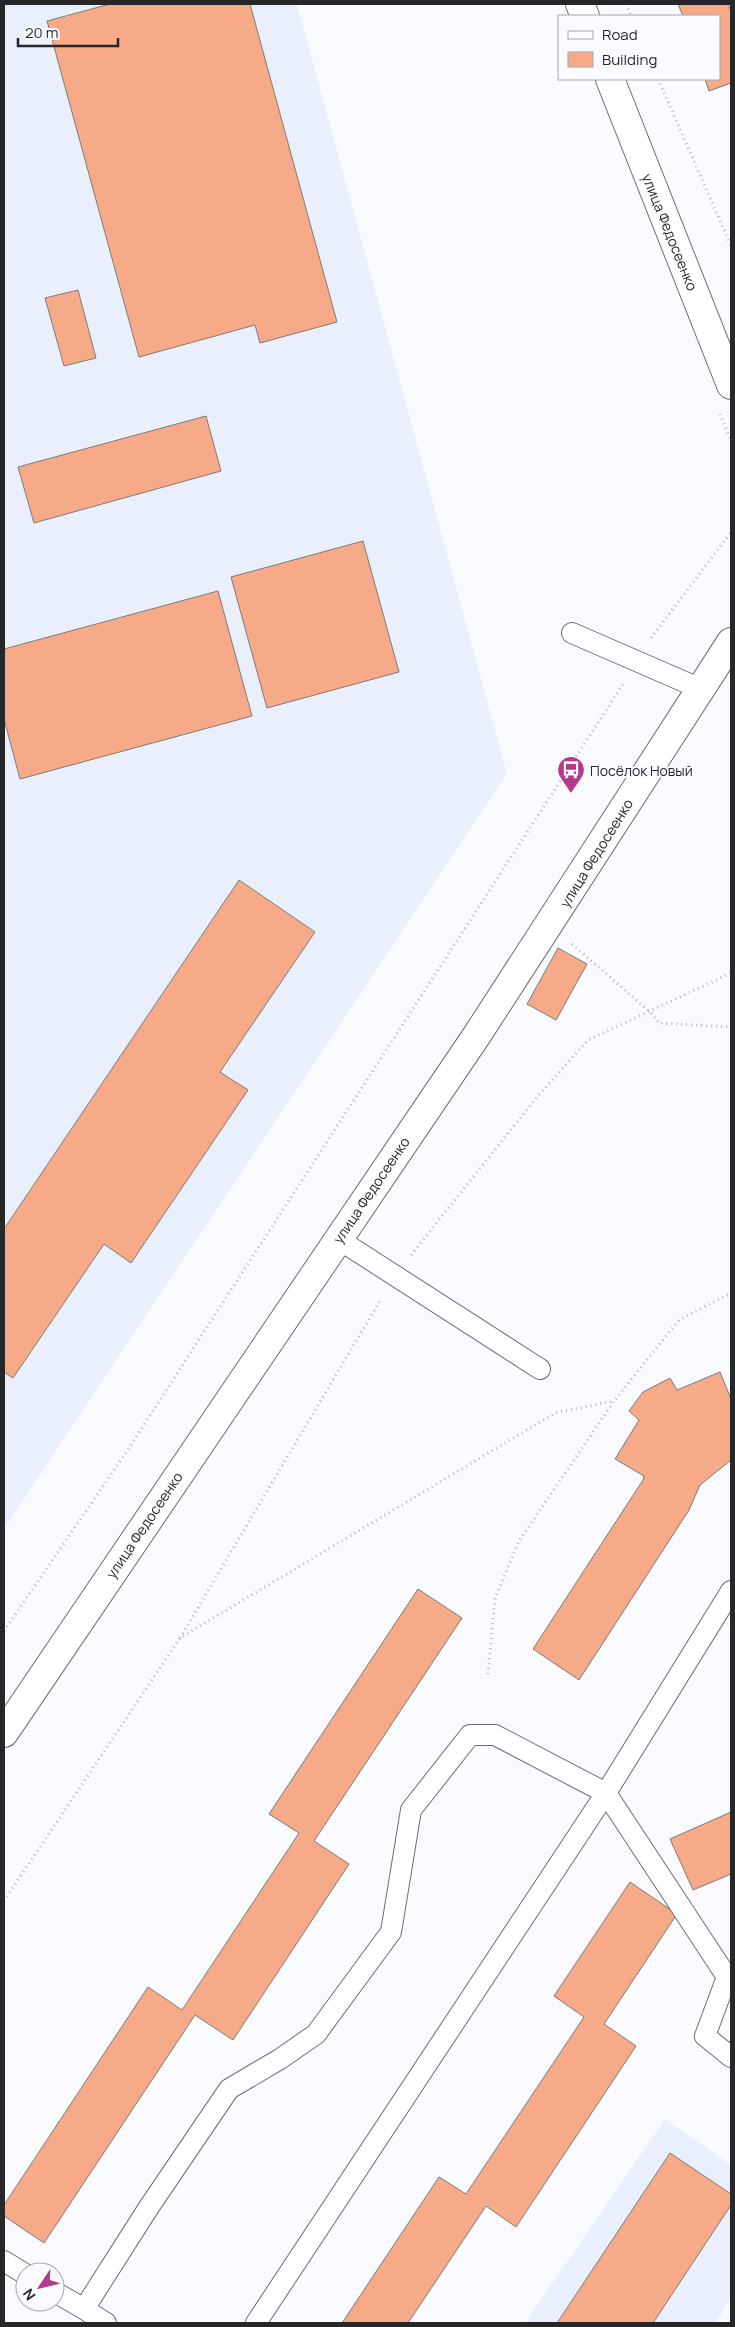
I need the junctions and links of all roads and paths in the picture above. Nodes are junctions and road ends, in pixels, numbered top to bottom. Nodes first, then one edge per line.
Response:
1 (610, 80) edge
2 (658, 80) edge
3 (731, 246) edge
4 (731, 385) edge
5 (731, 532) edge
6 (572, 633) dead end
7 (731, 642) edge
8 (634, 660) junction
9 (701, 689) junction
10 (550, 925) junction
11 (731, 1027) edge
12 (338, 1239) junction
13 (731, 1293) edge
14 (540, 1369) dead end
15 (614, 1401) junction
16 (731, 1591) edge
17 (4, 1632) edge
18 (488, 1674) dead end
19 (4, 1733) edge
20 (606, 1793) junction
21 (4, 1901) edge
22 (729, 1976) edge
23 (731, 2057) edge
24 (4, 2261) edge
25 (15, 2268) edge
26 (65, 2298) edge
27 (84, 2309) junction
28 (106, 2323) edge
29 (256, 2323) edge

1 - 4 street, улица Федосеенко
2 - 3 path
5 - 8 path
6 - 8 lane
7 - 9 street, улица Федосеенко
8 - 9 lane
8 - 17 path
9 - 10 street, улица Федосеенко
10 - 11 path
10 - 12 street, улица Федосеенко
12 - 14 lane
12 - 19 street, улица Федосеенко
13 - 15 path
15 - 18 path
15 - 21 path
16 - 20 lane
20 - 22 lane
20 - 27 lane
20 - 29 lane
22 - 23 lane
24 - 25 lane
26 - 27 lane
27 - 28 lane

